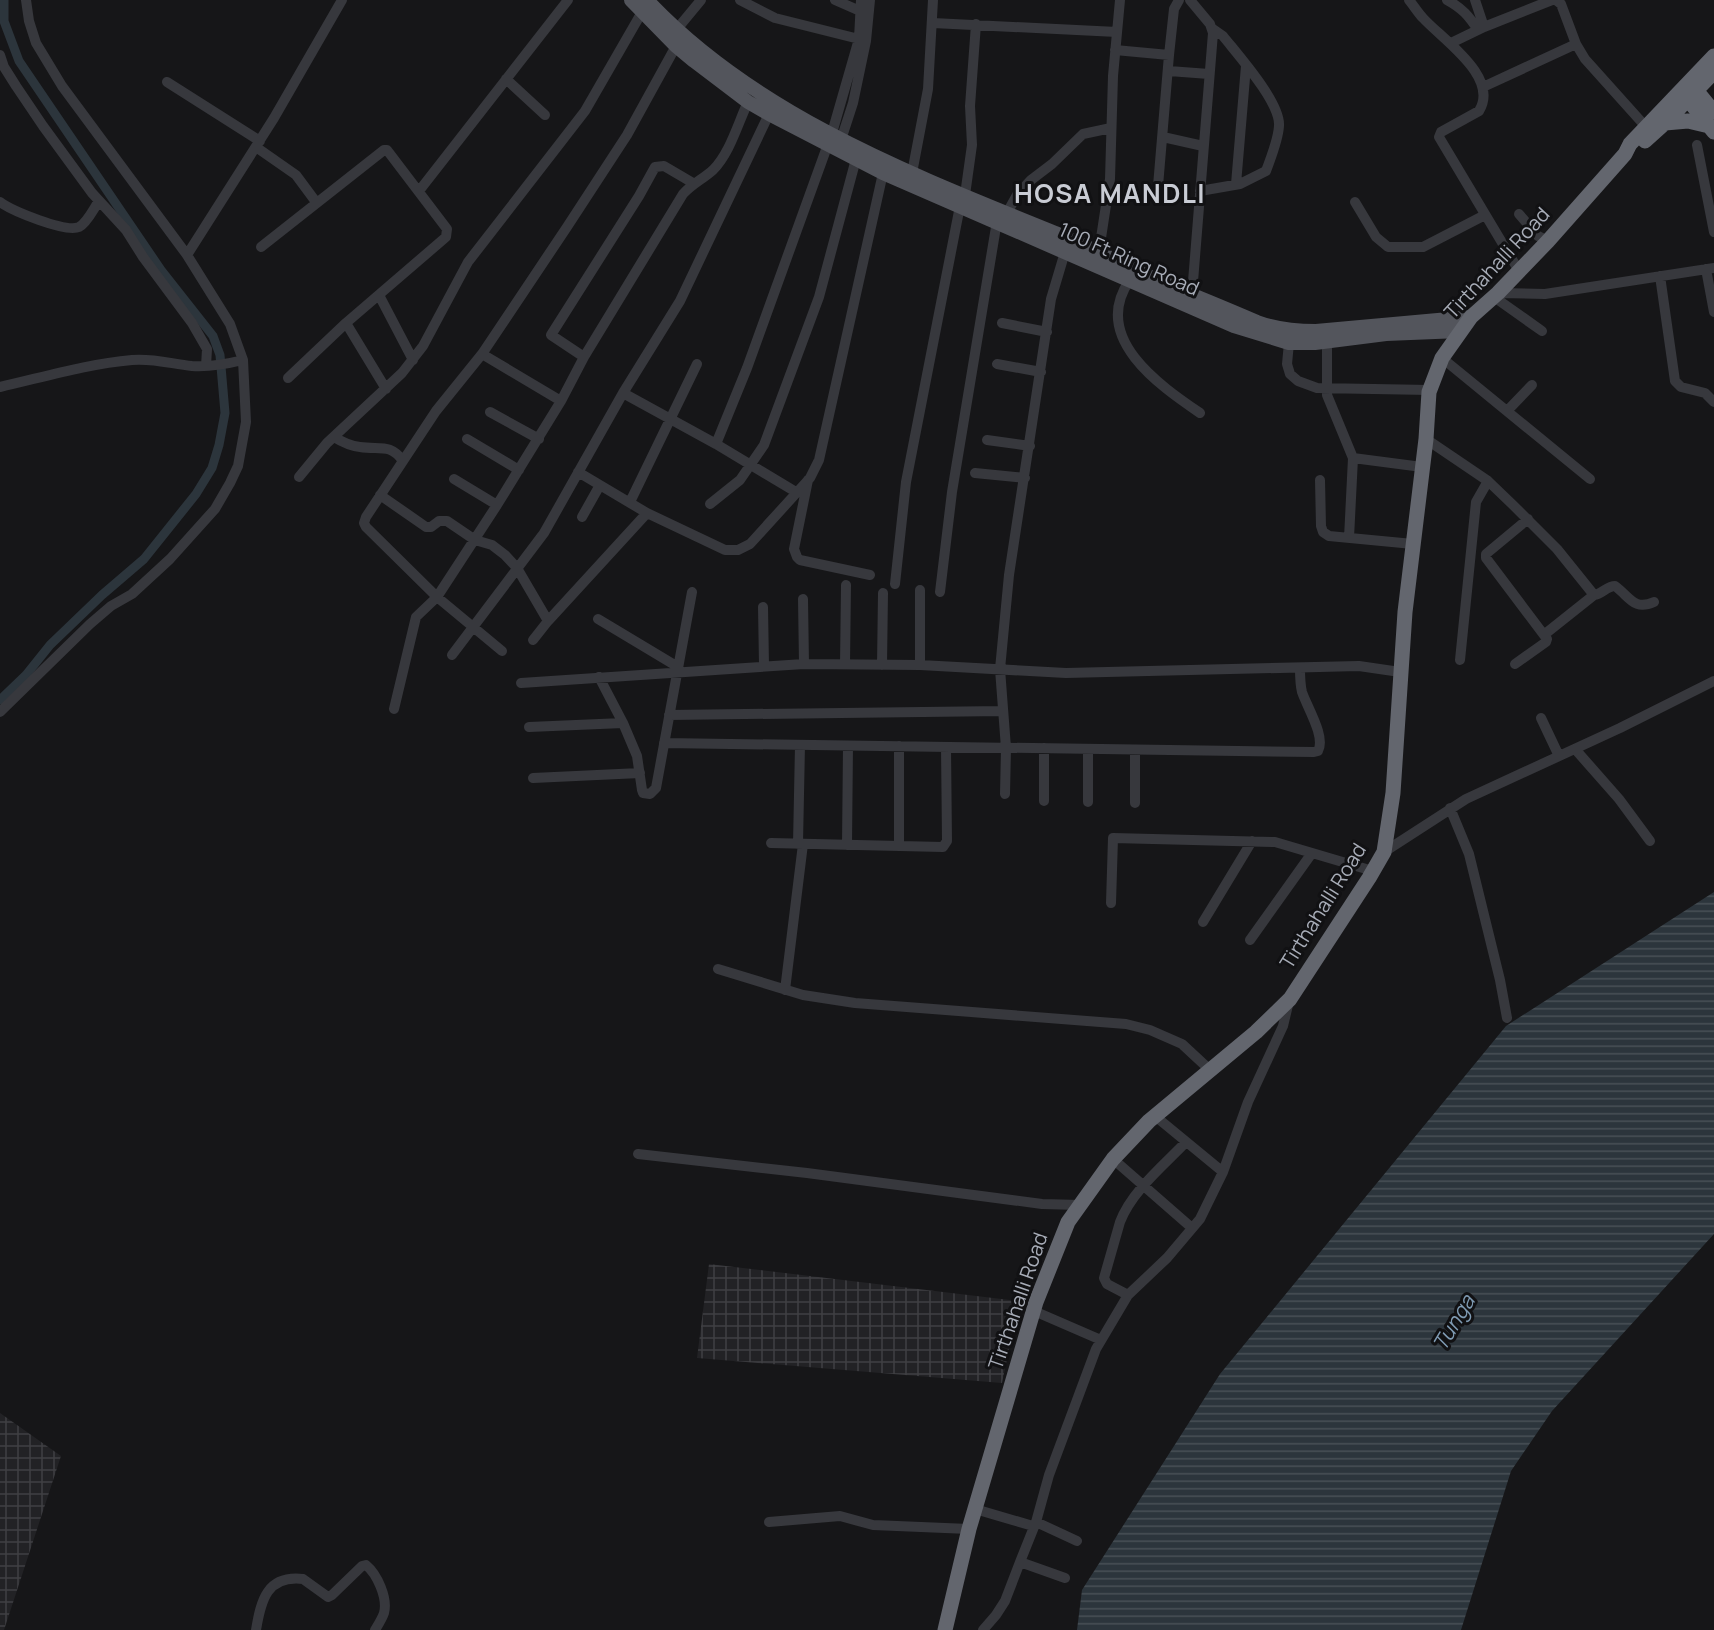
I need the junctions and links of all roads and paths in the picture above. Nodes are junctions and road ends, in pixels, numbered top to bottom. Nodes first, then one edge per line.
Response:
1 (26, 0) edge
2 (342, 0) edge
3 (568, 0) edge
4 (631, 0) edge
5 (701, 0) edge
6 (740, 0) edge
7 (835, 0) edge
8 (870, 0) edge
9 (933, 0) edge
10 (1120, 0) edge
11 (1179, 0) edge
12 (1409, 0) edge
13 (1447, 0) edge
14 (1475, 0) edge
15 (1554, 0) edge
16 (1196, 2) edge
17 (644, 6) edge
18 (861, 6) edge
19 (933, 23) junction
20 (976, 24) junction
21 (1213, 28) junction
22 (677, 29) junction
23 (1481, 29) junction
24 (1117, 32) junction
25 (859, 39) junction
26 (1451, 43) junction
27 (1576, 44) junction
28 (676, 46) junction
29 (1115, 50) junction
30 (0, 55) edge
31 (1169, 55) junction
32 (1714, 56) edge
33 (1246, 66) junction
34 (1169, 71) junction
35 (1713, 73) edge
36 (1209, 74) junction
37 (506, 79) junction
38 (167, 82) dead end
39 (1483, 87) junction
40 (1689, 91) junction
41 (748, 102) junction
42 (769, 114) junction
43 (545, 115) dead end
44 (1712, 120) edge
45 (1665, 123) junction
46 (1646, 127) junction
47 (1111, 128) junction
48 (1163, 137) junction
49 (835, 141) junction
50 (258, 144) junction
51 (1697, 145) dead end
52 (1203, 146) junction
53 (1625, 154) junction
54 (856, 159) junction
55 (883, 173) junction
56 (912, 173) junction
57 (693, 183) junction
58 (1236, 184) junction
59 (418, 190) junction
60 (1200, 191) junction
61 (1157, 198) dead end
62 (99, 201) junction
63 (963, 201) junction
64 (0, 202) edge
65 (316, 202) junction
66 (1354, 202) dead end
67 (1519, 214) dead end
68 (1485, 215) junction
69 (1002, 217) junction
70 (1714, 232) edge
71 (1548, 242) junction
72 (261, 247) dead end
73 (1098, 251) junction
74 (1065, 252) junction
75 (187, 255) junction
76 (1710, 268) edge
77 (1519, 271) junction
78 (1660, 276) junction
79 (1129, 281) junction
80 (1192, 294) junction
81 (379, 295) junction
82 (1496, 295) junction
83 (1714, 312) edge
84 (1471, 317) junction
85 (346, 323) junction
86 (1002, 323) dead end
87 (1460, 331) junction
88 (1542, 331) dead end
89 (1047, 332) junction
90 (1327, 342) junction
91 (1289, 343) junction
92 (482, 354) junction
93 (584, 357) junction
94 (1442, 358) junction
95 (413, 360) junction
96 (240, 361) junction
97 (697, 364) dead end
98 (997, 364) dead end
99 (209, 365) junction
100 (1041, 372) junction
101 (288, 378) dead end
102 (1532, 385) dead end
103 (0, 387) edge
104 (1325, 388) junction
105 (386, 389) junction
106 (1430, 390) junction
107 (623, 393) junction
108 (561, 401) junction
109 (1714, 402) edge
110 (1507, 411) junction
111 (490, 412) dead end
112 (1200, 413) dead end
113 (671, 419) junction
114 (334, 437) junction
115 (467, 438) dead end
116 (539, 438) junction
117 (1426, 439) junction
118 (987, 440) dead end
119 (716, 444) junction
120 (1030, 446) junction
121 (1353, 459) junction
122 (403, 461) junction
123 (752, 465) junction
124 (1422, 467) junction
125 (519, 470) junction
126 (578, 472) junction
127 (975, 472) dead end
128 (299, 477) dead end
129 (1025, 478) junction
130 (454, 479) dead end
131 (1590, 479) dead end
132 (808, 480) junction
133 (1320, 480) dead end
134 (1488, 481) junction
135 (600, 485) junction
136 (796, 492) junction
137 (380, 495) junction
138 (630, 502) junction
139 (710, 504) dead end
140 (497, 505) junction
141 (647, 513) junction
142 (582, 517) dead end
143 (1528, 519) junction
144 (1349, 538) junction
145 (475, 540) junction
146 (1413, 544) junction
147 (517, 568) junction
148 (870, 575) dead end
149 (895, 584) dead end
150 (846, 585) dead end
151 (920, 590) dead end
152 (692, 592) dead end
153 (940, 592) dead end
154 (883, 593) dead end
155 (1594, 595) junction
156 (437, 597) junction
157 (803, 599) dead end
158 (1653, 602) dead end
159 (763, 607) dead end
160 (598, 619) dead end
161 (548, 621) junction
162 (474, 627) junction
163 (1545, 634) junction
164 (533, 640) dead end
165 (502, 651) dead end
166 (452, 655) dead end
167 (1460, 660) dead end
168 (804, 664) junction
169 (845, 664) junction
170 (1515, 664) dead end
171 (764, 665) junction
172 (882, 665) junction
173 (920, 665) junction
174 (1300, 668) junction
175 (1000, 669) junction
176 (677, 670) junction
177 (1400, 672) junction
178 (599, 677) junction
179 (1714, 681) edge
180 (521, 683) dead end
181 (394, 709) dead end
182 (1003, 711) junction
183 (0, 712) edge
184 (669, 715) junction
185 (1541, 718) dead end
186 (623, 723) junction
187 (529, 727) dead end
188 (664, 743) junction
189 (800, 745) junction
190 (848, 746) junction
191 (899, 746) junction
192 (946, 747) junction
193 (1005, 748) junction
194 (1044, 748) junction
195 (1088, 749) junction
196 (1575, 749) junction
197 (1135, 750) junction
198 (1559, 756) junction
199 (640, 773) junction
200 (533, 778) dead end
201 (1005, 794) dead end
202 (1044, 801) dead end
203 (1088, 802) dead end
204 (1135, 803) dead end
205 (1450, 808) junction
206 (1252, 841) junction
207 (1650, 842) dead end
208 (771, 843) dead end
209 (800, 844) junction
210 (847, 845) junction
211 (899, 846) junction
212 (1384, 852) junction
213 (1312, 853) junction
214 (1373, 871) junction
215 (1111, 903) dead end
216 (1203, 922) dead end
217 (1250, 940) dead end
218 (718, 969) dead end
219 (785, 990) junction
220 (1290, 999) junction
221 (1507, 1018) dead end
222 (1210, 1070) junction
223 (1155, 1116) junction
224 (1186, 1142) junction
225 (638, 1154) dead end
226 (1113, 1159) junction
227 (1223, 1172) junction
228 (1143, 1186) junction
229 (1080, 1205) junction
230 (1192, 1228) junction
231 (1128, 1296) junction
232 (1034, 1311) junction
233 (1101, 1340) junction
234 (975, 1509) junction
235 (769, 1522) dead end
236 (1034, 1524) junction
237 (969, 1529) junction
238 (1077, 1540) dead end
239 (1020, 1562) junction
240 (1065, 1578) dead end
241 (256, 1630) edge
242 (375, 1630) edge
243 (945, 1630) edge
244 (983, 1630) edge

1 - 75 street
2 - 50 street
3 - 37 street
4 - 17 main road, 100 Ft Ring Road
5 - 22 street
6 - 25 street
7 - 18 street
8 - 49 street
9 - 19 street
10 - 24 street
11 - 31 street
12 - 26 street
13 - 23 street
14 - 23 street
15 - 23 street
15 - 27 street
16 - 21 street
17 - 22 main road, 100 Ft Ring Road
17 - 28 main road, 100 Ft Ring Road
17 - 95 street
18 - 25 street
19 - 20 street
19 - 56 street
20 - 24 street
20 - 63 street
21 - 33 street
21 - 36 street
22 - 49 main road, 100 Ft Ring Road
23 - 26 street
24 - 29 street
25 - 49 street
26 - 39 street
27 - 39 street
27 - 46 street
28 - 41 main road, 100 Ft Ring Road
28 - 92 street
29 - 31 street
29 - 47 street
30 - 62 street
31 - 34 street
32 - 40 highway
33 - 58 street
33 - 58 street
34 - 36 street
34 - 48 street
35 - 40 highway
35 - 44 highway
36 - 52 street
37 - 43 street
37 - 59 street
38 - 50 street
39 - 68 street
40 - 44 highway
40 - 45 highway
40 - 46 highway, Tirthahalli Road
41 - 42 main road, 100 Ft Ring Road
41 - 57 street
42 - 49 main road, 100 Ft Ring Road
42 - 107 street
44 - 45 highway
45 - 53 highway
46 - 53 highway, Tirthahalli Road
47 - 69 street
47 - 73 street
48 - 52 street
48 - 61 street
49 - 54 main road, 100 Ft Ring Road
49 - 56 main road, 100 Ft Ring Road
49 - 119 street
50 - 65 street
50 - 75 street
51 - 70 street
52 - 60 street
53 - 71 highway, Tirthahalli Road
54 - 55 main road, 100 Ft Ring Road
54 - 123 street
55 - 63 main road, 100 Ft Ring Road
55 - 132 street
56 - 63 main road, 100 Ft Ring Road
57 - 93 street
57 - 93 street
58 - 60 street
59 - 65 street
59 - 81 street
60 - 80 street
62 - 64 street
62 - 99 street
63 - 69 main road, 100 Ft Ring Road
63 - 149 street
65 - 72 street
66 - 68 street
67 - 71 street
68 - 77 street
69 - 73 main road, 100 Ft Ring Road
69 - 74 main road, 100 Ft Ring Road
69 - 153 street
71 - 77 highway, Tirthahalli Road
73 - 80 main road, 100 Ft Ring Road
74 - 79 main road, 100 Ft Ring Road
74 - 89 street
75 - 96 street
76 - 78 street
76 - 83 street
77 - 82 highway, Tirthahalli Road
78 - 82 street
78 - 109 street
79 - 91 main road, 100 Ft Ring Road
79 - 112 street
80 - 84 main road, 100 Ft Ring Road
81 - 85 street
81 - 95 street
82 - 84 highway, Tirthahalli Road
82 - 88 street
84 - 87 highway, Tirthahalli Road
85 - 101 street
85 - 105 street
86 - 89 street
87 - 90 main road, 100 Ft Ring Road
87 - 94 highway, Tirthahalli Road
89 - 100 street
90 - 91 main road, 100 Ft Ring Road
90 - 104 street
91 - 104 street
92 - 108 street
92 - 122 street
93 - 108 street
94 - 106 highway, Tirthahalli Road
94 - 110 street
95 - 105 street
96 - 99 street
96 - 183 street
97 - 113 street
98 - 100 street
99 - 103 street
100 - 120 street
102 - 110 street
104 - 106 street
104 - 121 street
105 - 114 street
106 - 117 highway, Tirthahalli Road
107 - 113 street
107 - 126 street
108 - 116 street
110 - 131 street
111 - 116 street
113 - 119 street
113 - 138 street
114 - 122 street
114 - 128 street
115 - 125 street
116 - 125 street
117 - 124 highway, Tirthahalli Road
117 - 134 street
118 - 120 street
119 - 123 street
120 - 129 street
121 - 124 street
121 - 144 street
122 - 137 street
123 - 136 street
123 - 139 street
124 - 146 highway, Tirthahalli Road
125 - 140 street
126 - 135 street
126 - 147 street
127 - 129 street
129 - 175 street
130 - 140 street
132 - 136 street
132 - 148 street
133 - 144 street
134 - 143 street
134 - 167 street
135 - 138 street
135 - 142 street
136 - 141 street
137 - 145 street
137 - 156 street
138 - 141 street
140 - 145 street
141 - 161 street
143 - 155 street
143 - 163 street
144 - 146 street
145 - 147 street
145 - 156 street
146 - 177 highway, Tirthahalli Road
147 - 161 street
147 - 162 street
150 - 169 street
151 - 173 street
152 - 176 street
154 - 172 street
155 - 158 street
155 - 163 street
156 - 162 street
156 - 181 street
157 - 168 street
159 - 171 street
160 - 176 street
161 - 164 street
162 - 165 street
162 - 166 street
163 - 170 street
168 - 169 street
168 - 171 street
169 - 172 street
171 - 176 street
172 - 173 street
173 - 175 street
174 - 175 street
174 - 177 street
174 - 197 street
175 - 182 street
176 - 178 street
176 - 184 street
177 - 212 highway, Tirthahalli Road
178 - 180 street
178 - 186 street
179 - 196 street
182 - 184 street
182 - 193 street
184 - 188 street
185 - 198 street
186 - 187 street
186 - 199 street
188 - 189 street
188 - 199 street
189 - 190 street
189 - 209 street
190 - 191 street
190 - 210 street
191 - 192 street
191 - 211 street
192 - 193 street
192 - 211 street
193 - 194 street
193 - 201 street
194 - 195 street
194 - 202 street
195 - 197 street
195 - 203 street
196 - 198 street
196 - 207 street
197 - 204 street
198 - 205 street
199 - 200 street
205 - 212 street
205 - 221 street
206 - 213 street
206 - 215 street
206 - 216 street
208 - 209 street
209 - 210 street
209 - 219 street
210 - 211 street
212 - 214 highway, Tirthahalli Road
213 - 214 street
213 - 217 street
214 - 220 highway, Tirthahalli Road
218 - 219 street
219 - 222 street
220 - 222 highway, Tirthahalli Road
220 - 227 street
222 - 223 highway, Tirthahalli Road
223 - 224 street
223 - 226 highway, Tirthahalli Road
224 - 227 street
224 - 228 street
225 - 229 street
226 - 228 street
226 - 229 highway, Tirthahalli Road
227 - 230 street
228 - 230 street
228 - 231 street
229 - 232 highway, Tirthahalli Road
230 - 231 street
231 - 233 street
232 - 233 street
232 - 234 highway, Tirthahalli Road
233 - 236 street
234 - 236 street
234 - 237 highway, Tirthahalli Road
235 - 237 street
236 - 238 street
236 - 239 street
237 - 243 highway, Tirthahalli Road
239 - 240 street
239 - 244 street
241 - 242 street

